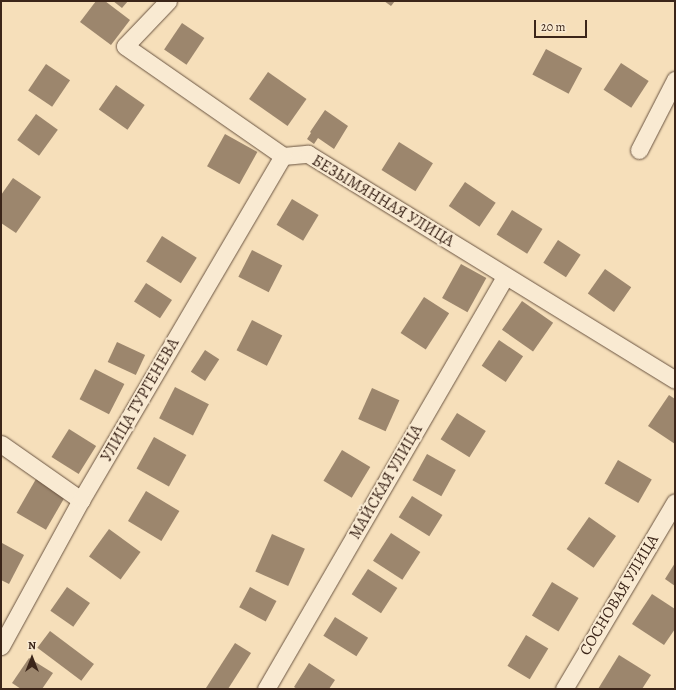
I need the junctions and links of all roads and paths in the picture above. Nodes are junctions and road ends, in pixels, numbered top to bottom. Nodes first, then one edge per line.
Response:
1 (168, 1) edge
2 (675, 80) edge
3 (639, 150) dead end
4 (283, 156) junction
5 (505, 276) junction
6 (675, 380) edge
7 (1, 444) edge
8 (81, 500) junction
9 (675, 502) edge
10 (1, 646) edge
11 (266, 689) edge
12 (564, 689) edge

1 - 4 street
2 - 3 street
4 - 5 street, БЕЗЫМЯННАЯ УЛИЦА
4 - 8 street, УЛИЦА ТУРГЕНЕВА
5 - 6 street, БЕЗЫМЯННАЯ УЛИЦА
5 - 11 street, МАЙСКАЯ УЛИЦА
7 - 8 street
8 - 10 street, УЛИЦА ТУРГЕНЕВА
9 - 12 street, СОСНОВАЯ УЛИЦА

